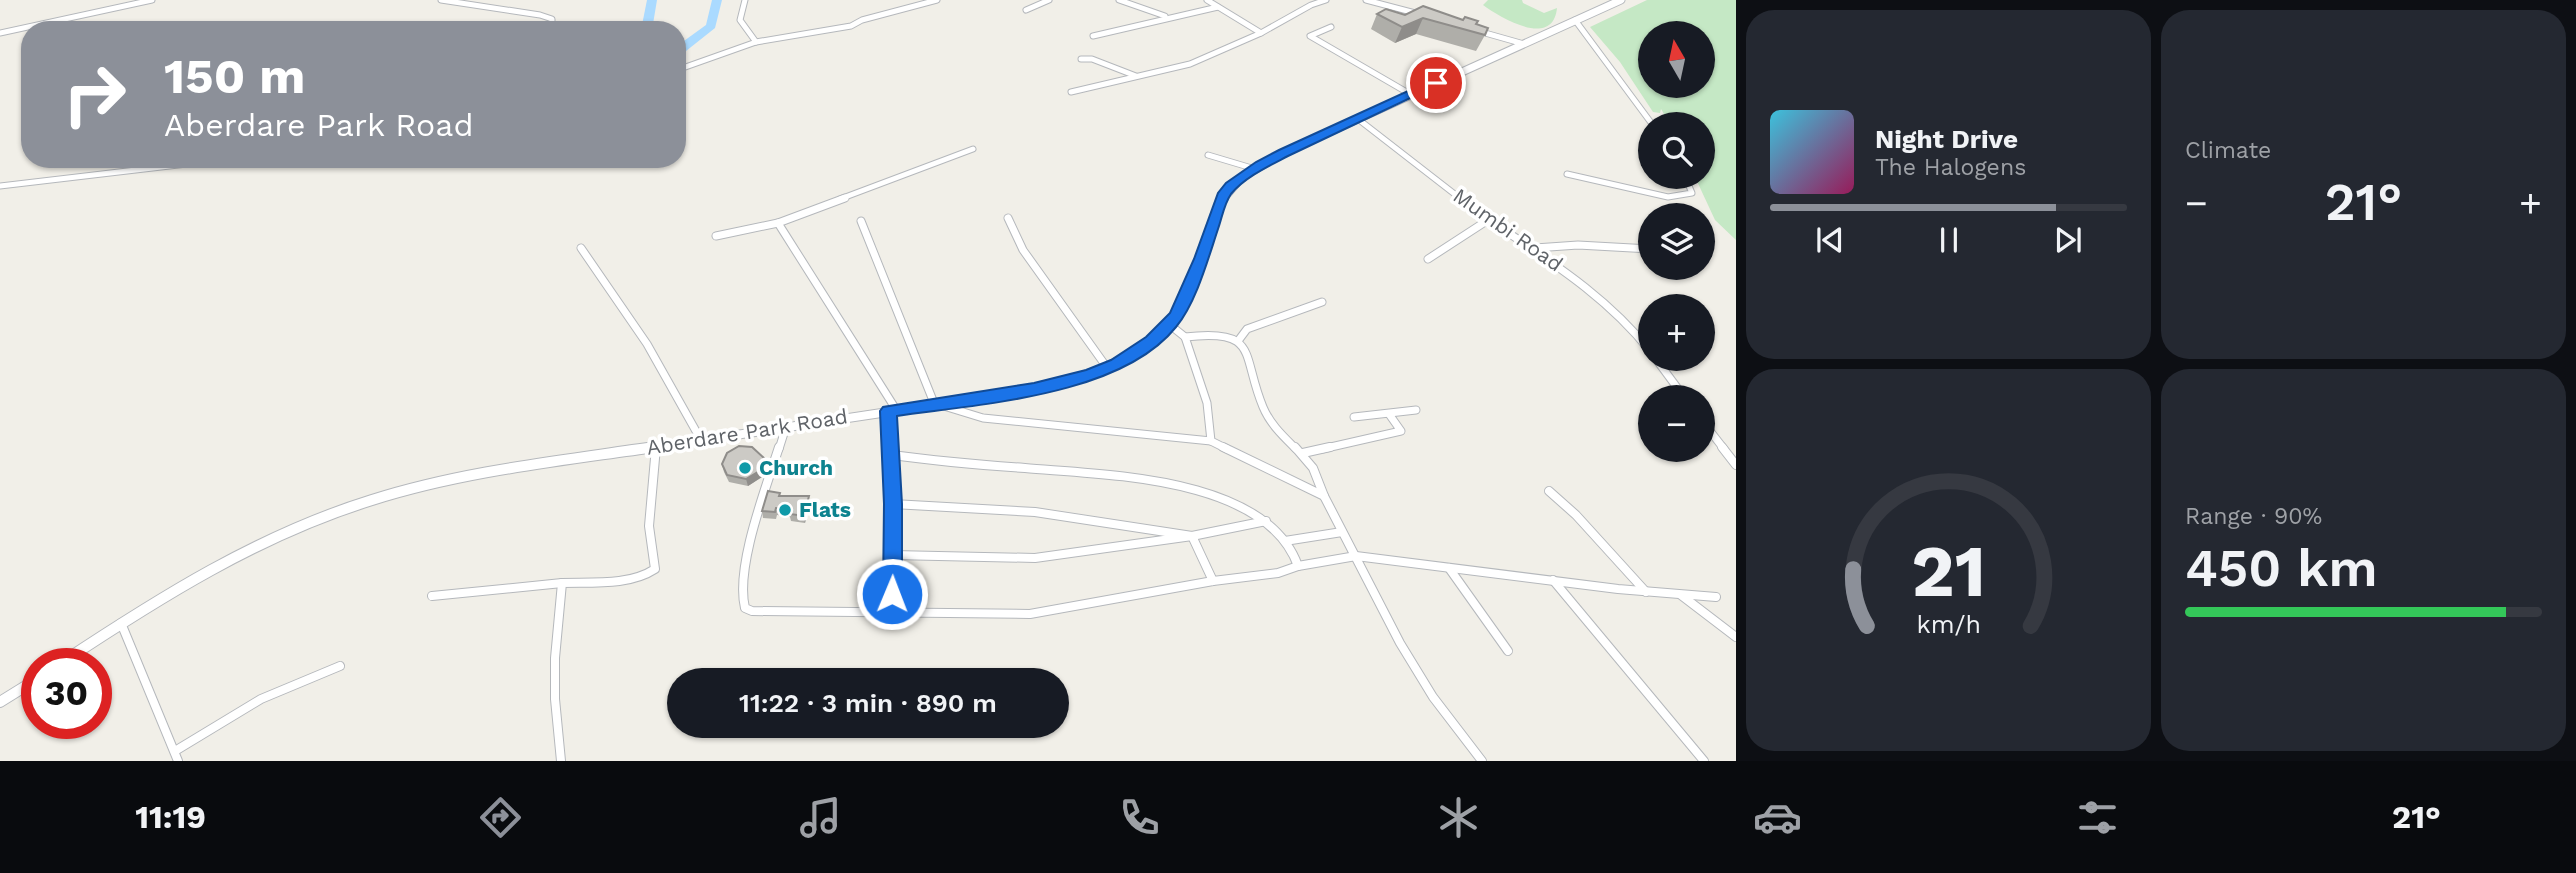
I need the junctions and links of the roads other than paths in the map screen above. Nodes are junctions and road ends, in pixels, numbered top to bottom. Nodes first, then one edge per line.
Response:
1 (152, 0) edge
2 (441, 0) edge
3 (746, 0) edge
4 (937, 0) edge
5 (1049, 0) edge
6 (1119, 0) edge
7 (1207, 0) edge
8 (1326, 0) edge
9 (1366, 0) edge
10 (1621, 0) edge
11 (1218, 6) junction
12 (1026, 10) dead end
13 (1167, 16) junction
14 (1430, 17) edge
15 (1575, 20) junction
16 (55, 21) edge
17 (552, 21) edge
18 (1331, 27) dead end
19 (21, 28) edge
20 (1470, 29) edge
21 (0, 33) edge
22 (1261, 33) junction
23 (1093, 36) dead end
24 (756, 42) junction
25 (1524, 44) junction
26 (1081, 59) dead end
27 (686, 67) edge
28 (1138, 77) junction
29 (1071, 92) dead end
30 (1410, 94) junction
31 (1643, 112) edge
32 (1358, 119) junction
33 (973, 149) dead end
34 (1208, 155) dead end
35 (153, 168) edge
36 (1255, 169) junction
37 (1567, 174) dead end
38 (0, 186) edge
39 (1692, 189) edge
40 (1008, 218) dead end
41 (1488, 220) junction
42 (861, 221) dead end
43 (778, 223) junction
44 (716, 236) dead end
45 (581, 248) dead end
46 (1535, 248) junction
47 (1638, 249) edge
48 (1428, 259) dead end
49 (1322, 302) dead end
50 (1170, 325) junction
51 (1185, 337) junction
52 (1638, 337) edge
53 (1238, 341) junction
54 (1108, 369) junction
55 (934, 404) junction
56 (1416, 410) dead end
57 (892, 411) junction
58 (1389, 414) junction
59 (1354, 417) dead end
60 (786, 427) junction
61 (1715, 438) edge
62 (701, 440) junction
63 (1211, 440) junction
64 (656, 446) junction
65 (1303, 453) junction
66 (892, 455) junction
67 (1736, 465) edge
68 (1549, 491) dead end
69 (1324, 496) junction
70 (893, 504) junction
71 (1266, 521) junction
72 (1342, 532) junction
73 (1192, 536) junction
74 (1285, 541) junction
75 (893, 555) junction
76 (1356, 556) junction
77 (1298, 566) junction
78 (1448, 568) junction
79 (1552, 579) junction
80 (1213, 581) junction
81 (562, 583) junction
82 (1646, 592) junction
83 (1681, 595) junction
84 (432, 596) dead end
85 (1716, 597) dead end
86 (892, 613) junction
87 (121, 623) junction
88 (1736, 637) edge
89 (84, 648) edge
90 (1508, 651) dead end
91 (340, 666) dead end
92 (21, 689) edge
93 (0, 702) edge
94 (175, 751) junction
95 (178, 761) edge
96 (561, 761) edge
97 (1482, 761) edge
98 (1704, 761) edge

1 - 16 street
2 - 17 street
3 - 24 street
4 - 24 street
5 - 12 street
6 - 13 street
7 - 11 street
8 - 22 street
9 - 14 street
10 - 15 street, Aberdare Park Road
11 - 13 street
11 - 22 street
13 - 23 street
15 - 25 street, Aberdare Park Road
15 - 31 street
18 - 30 street
19 - 21 street
20 - 25 street
22 - 28 street
24 - 27 street
25 - 30 street, Aberdare Park Road
26 - 28 street
28 - 29 street
30 - 32 street, Aberdare Park Road
32 - 36 street, Aberdare Park Road
32 - 41 street, Mumbi Road
33 - 43 street
34 - 36 street
35 - 38 street
36 - 50 street, Aberdare Park Road
37 - 39 street
40 - 54 street
41 - 46 street, Mumbi Road
41 - 48 street
42 - 55 street
43 - 44 street
43 - 57 street
45 - 62 street
46 - 47 street
46 - 52 street, Mumbi Road
49 - 53 street
50 - 51 street
50 - 54 street, Aberdare Park Road
51 - 53 street
51 - 63 street
53 - 65 street
54 - 55 street, Aberdare Park Road
55 - 57 street, Aberdare Park Road
55 - 63 street
56 - 58 street
57 - 60 street, Aberdare Park Road
57 - 66 street
58 - 59 street
58 - 65 street
60 - 62 street, Aberdare Park Road
60 - 86 street
61 - 67 street
62 - 64 street, Aberdare Park Road
63 - 69 street
64 - 81 street
64 - 87 street, Aberdare Park Road
65 - 69 street
66 - 70 street
66 - 71 street
68 - 82 street
69 - 72 street
70 - 73 street
70 - 75 street
71 - 73 street
71 - 74 street
72 - 74 street
72 - 76 street
73 - 75 street
73 - 80 street
74 - 77 street
75 - 86 street
76 - 77 street
76 - 78 street
76 - 97 street
77 - 80 street
78 - 79 street
78 - 90 street
79 - 82 street
79 - 98 street
80 - 86 street
81 - 84 street
81 - 96 street
82 - 83 street
83 - 85 street
83 - 88 street
87 - 89 street, Aberdare Park Road
87 - 94 street
91 - 94 street
92 - 93 street
94 - 95 street

